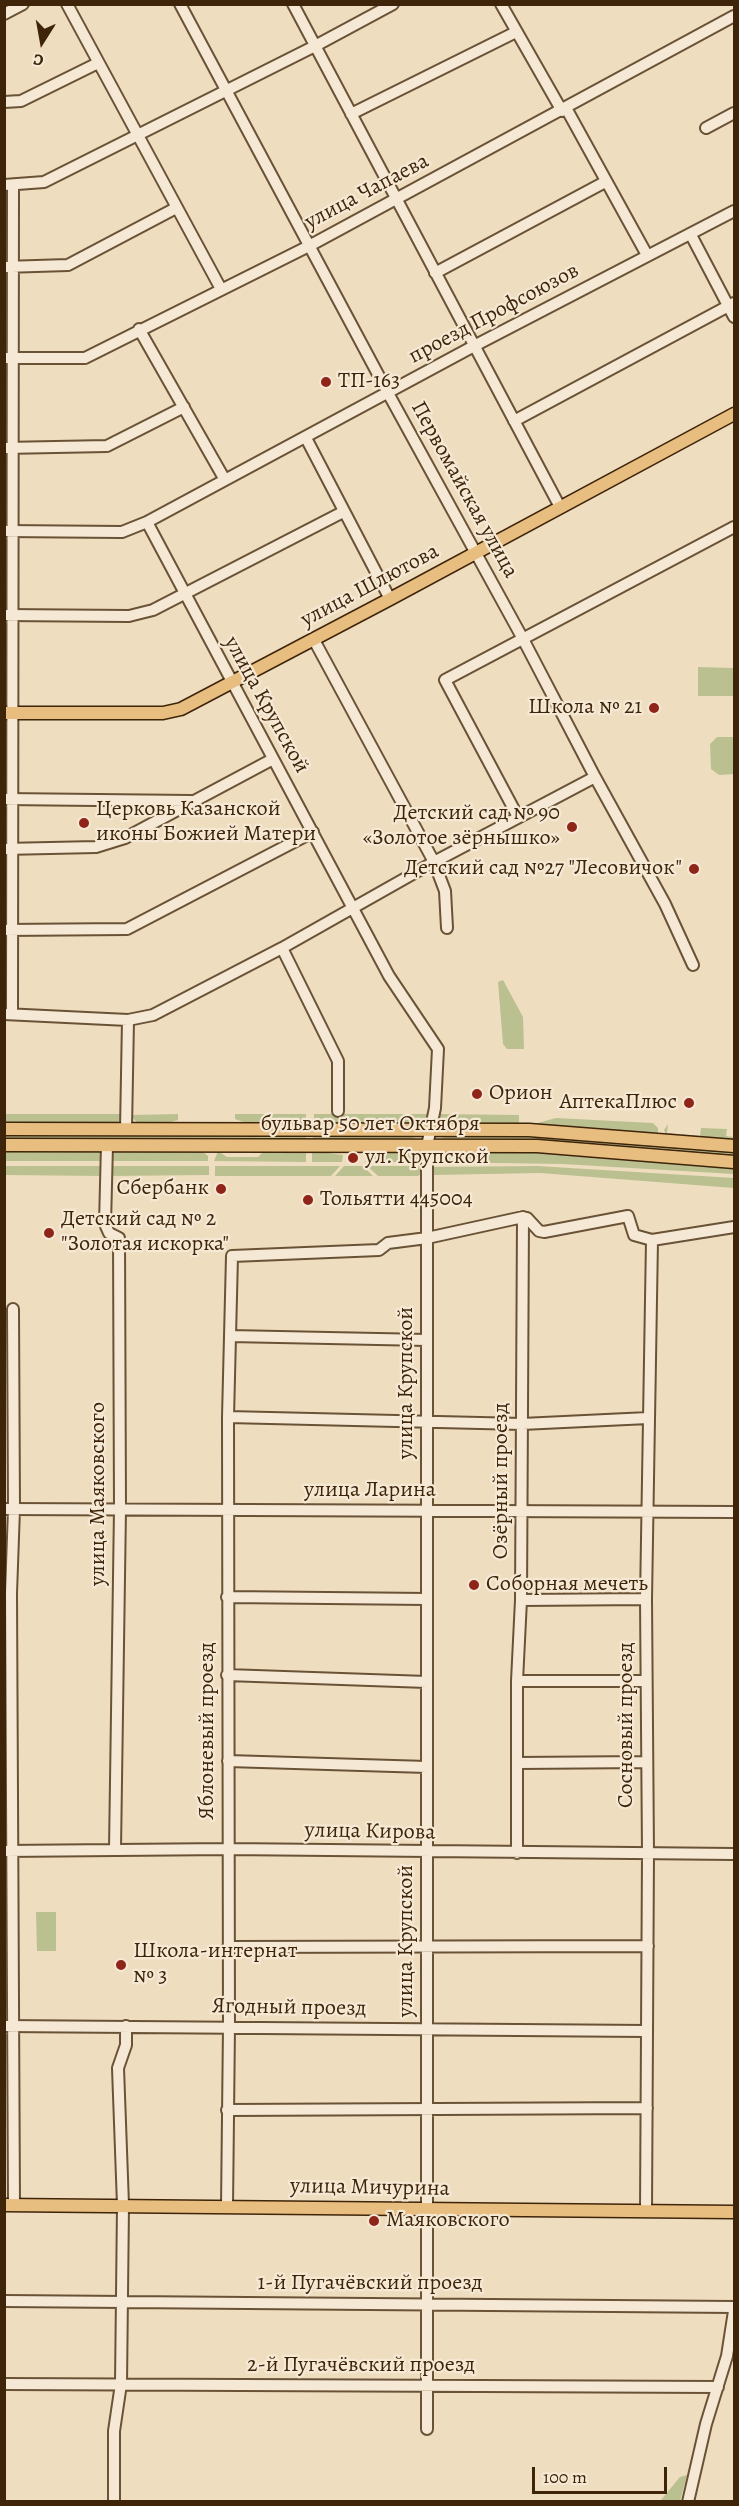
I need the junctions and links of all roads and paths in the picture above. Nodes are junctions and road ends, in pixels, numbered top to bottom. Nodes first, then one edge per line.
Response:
1 (22, 4) edge
2 (67, 4) edge
3 (180, 4) edge
4 (293, 4) edge
5 (393, 4) edge
6 (501, 4) edge
7 (4, 14) edge
8 (735, 16) edge
9 (516, 32) junction
10 (315, 46) junction
11 (98, 63) junction
12 (226, 91) junction
13 (4, 102) edge
14 (564, 109) junction
15 (735, 113) edge
16 (351, 114) junction
17 (706, 128) dead end
18 (138, 135) junction
19 (605, 182) junction
20 (9, 185) edge
21 (395, 199) junction
22 (176, 208) junction
23 (735, 211) edge
24 (691, 235) junction
25 (309, 246) junction
26 (646, 255) junction
27 (9, 267) edge
28 (435, 273) junction
29 (221, 289) junction
30 (732, 305) edge
31 (735, 317) edge
32 (139, 329) junction
33 (474, 346) junction
34 (9, 358) edge
35 (388, 393) junction
36 (184, 407) junction
37 (735, 414) edge
38 (514, 421) junction
39 (306, 438) junction
40 (9, 448) edge
41 (225, 480) junction
42 (560, 507) junction
43 (343, 512) junction
44 (147, 522) junction
45 (735, 527) edge
46 (9, 531) edge
47 (476, 553) junction
48 (184, 595) junction
49 (390, 599) junction
50 (9, 615) edge
51 (523, 639) junction
52 (314, 640) junction
53 (231, 683) junction
54 (9, 713) edge
55 (273, 759) junction
56 (595, 777) junction
57 (8, 799) edge
58 (194, 801) junction
59 (518, 817) junction
60 (313, 832) junction
61 (8, 849) edge
62 (434, 862) junction
63 (354, 908) junction
64 (447, 928) dead end
65 (9, 930) edge
66 (282, 948) junction
67 (693, 965) dead end
68 (8, 1014) edge
69 (128, 1020) junction
70 (338, 1111) dead end
71 (4, 1129) edge
72 (126, 1129) junction
73 (430, 1130) junction
74 (4, 1145) edge
75 (107, 1145) junction
76 (427, 1146) junction
77 (735, 1146) edge
78 (735, 1162) edge
79 (523, 1217) junction
80 (735, 1227) edge
81 (427, 1238) junction
82 (652, 1240) junction
83 (13, 1309) dead end
84 (230, 1336) junction
85 (9, 1341) edge
86 (427, 1341) junction
87 (228, 1418) junction
88 (648, 1418) junction
89 (427, 1423) junction
90 (522, 1424) junction
91 (9, 1426) edge
92 (9, 1509) edge
93 (120, 1509) junction
94 (227, 1510) junction
95 (427, 1511) junction
96 (522, 1511) junction
97 (648, 1512) junction
98 (735, 1512) edge
99 (8, 1593) edge
100 (227, 1598) junction
101 (427, 1599) junction
102 (646, 1599) junction
103 (521, 1600) junction
104 (227, 1675) junction
105 (8, 1680) edge
106 (517, 1680) junction
107 (646, 1681) junction
108 (427, 1682) junction
109 (228, 1761) junction
110 (8, 1762) edge
111 (647, 1762) junction
112 (517, 1763) junction
113 (427, 1767) junction
114 (114, 1849) junction
115 (228, 1849) junction
116 (9, 1851) edge
117 (427, 1852) junction
118 (518, 1853) junction
119 (648, 1853) junction
120 (735, 1854) edge
121 (9, 1940) edge
122 (427, 1945) junction
123 (648, 1946) junction
124 (228, 1947) junction
125 (10, 2026) edge
126 (126, 2026) junction
127 (229, 2026) junction
128 (427, 2030) junction
129 (646, 2031) junction
130 (647, 2108) junction
131 (9, 2109) edge
132 (227, 2110) junction
133 (427, 2110) junction
134 (9, 2205) edge
135 (123, 2205) junction
136 (227, 2207) junction
137 (427, 2210) junction
138 (646, 2211) junction
139 (735, 2211) edge
140 (4, 2301) edge
141 (122, 2302) junction
142 (427, 2304) junction
143 (735, 2309) edge
144 (4, 2384) edge
145 (121, 2384) junction
146 (427, 2386) junction
147 (718, 2387) junction
148 (427, 2428) dead end
149 (114, 2502) edge
150 (688, 2502) edge

1 - 7 street
2 - 11 street
3 - 12 street, Первомайская улица
4 - 10 street
5 - 10 street
6 - 9 street
8 - 14 street, улица Чапаева
9 - 14 street
9 - 16 street
10 - 12 street
10 - 16 street
11 - 13 street
11 - 18 street
12 - 18 street
12 - 25 street, Первомайская улица
14 - 19 street
14 - 21 street, улица Чапаева
15 - 17 street
16 - 21 street
18 - 20 street
18 - 22 street
19 - 26 street
19 - 28 street
20 - 27 street
21 - 25 street, улица Чапаева
21 - 28 street
22 - 27 street
22 - 29 street
23 - 24 street, проезд Профсоюзов
24 - 26 street, проезд Профсоюзов
24 - 30 street
25 - 29 street, улица Чапаева
25 - 35 street, Первомайская улица
26 - 33 street, проезд Профсоюзов
27 - 34 street
28 - 33 street
29 - 32 street, улица Чапаева
30 - 31 street
30 - 38 street
32 - 34 street, улица Чапаева
32 - 36 street
33 - 35 street, проезд Профсоюзов
33 - 38 street
34 - 40 street
35 - 39 street, проезд Профсоюзов
35 - 47 street, Первомайская улица
36 - 40 street
36 - 41 street
37 - 42 main road, улица Шлютова
38 - 42 street
39 - 41 street, проезд Профсоюзов
39 - 43 street
40 - 46 street
41 - 44 street, проезд Профсоюзов
42 - 47 main road, улица Шлютова
43 - 48 street
43 - 49 street
44 - 46 street, проезд Профсоюзов
44 - 48 street, улица Крупской
45 - 51 street
46 - 50 street
47 - 49 main road, улица Шлютова
47 - 51 street, Первомайская улица
48 - 50 street
48 - 53 street, улица Крупской
49 - 52 main road, улица Шлютова
50 - 54 street
51 - 56 street, Первомайская улица
51 - 59 street
52 - 53 main road, улица Шлютова
52 - 62 street
53 - 54 main road, улица Шлютова
53 - 55 street, улица Крупской
54 - 57 street
55 - 58 street
55 - 60 street, улица Крупской
56 - 59 street
56 - 67 street, Первомайская улица
57 - 58 street
57 - 61 street
58 - 61 street
59 - 62 street
60 - 63 street, улица Крупской
60 - 65 street
61 - 65 street
62 - 63 street
62 - 64 street
63 - 66 street
63 - 73 street, улица Крупской
65 - 68 street
66 - 69 street
66 - 70 street
68 - 69 street
69 - 72 street
71 - 72 main road, бульвар 50 лет Октября
72 - 73 main road, бульвар 50 лет Октября
73 - 76 street, улица Крупской
73 - 77 main road, бульвар 50 лет Октября
74 - 75 main road, бульвар 50 лет Октября
75 - 76 main road, бульвар 50 лет Октября
75 - 93 street, улица Маяковского
76 - 78 main road, бульвар 50 лет Октября
76 - 81 street, улица Крупской
79 - 81 street
79 - 82 street
79 - 90 street, Озёрный проезд
80 - 82 street
81 - 84 street, Яблоневый проезд
81 - 86 street, улица Крупской
82 - 88 street, Сосновый проезд
83 - 85 street
84 - 86 street
84 - 87 street, Яблоневый проезд
85 - 91 street
86 - 89 street, улица Крупской
87 - 89 street
87 - 94 street, Яблоневый проезд
88 - 90 street
88 - 97 street, Сосновый проезд
89 - 90 street
89 - 95 street, улица Крупской
90 - 96 street, Озёрный проезд
91 - 92 street
92 - 93 street, улица Ларина
92 - 99 street
93 - 94 street, улица Ларина
93 - 114 street, улица Маяковского
94 - 95 street, улица Ларина
94 - 100 street, Яблоневый проезд
95 - 96 street, улица Ларина
95 - 101 street, улица Крупской
96 - 97 street, улица Ларина
96 - 103 street, Озёрный проезд
97 - 98 street, улица Ларина
97 - 102 street, Сосновый проезд
99 - 105 street
100 - 101 street
100 - 104 street, Яблоневый проезд
101 - 108 street, улица Крупской
102 - 103 street
102 - 107 street, Сосновый проезд
103 - 106 street, Озёрный проезд
104 - 108 street
104 - 109 street, Яблоневый проезд
105 - 110 street
106 - 107 street
106 - 112 street, Озёрный проезд
107 - 111 street, Сосновый проезд
108 - 113 street, улица Крупской
109 - 113 street
109 - 115 street, Яблоневый проезд
110 - 116 street
111 - 112 street
111 - 119 street, Сосновый проезд
112 - 118 street, Озёрный проезд
113 - 117 street, улица Крупской
114 - 115 street, улица Кирова
114 - 116 street, улица Кирова
115 - 117 street, улица Кирова
115 - 124 street, Яблоневый проезд
116 - 121 street
117 - 118 street, улица Кирова
117 - 122 street, улица Крупской
118 - 119 street, улица Кирова
119 - 120 street, улица Кирова
119 - 123 street, Сосновый проезд
121 - 125 street
122 - 123 street
122 - 124 street
122 - 128 street, улица Крупской
123 - 129 street, Сосновый проезд
124 - 127 street, Яблоневый проезд
125 - 126 street, Ягодный проезд
125 - 131 street
126 - 127 street, Ягодный проезд
126 - 135 street
127 - 128 street, Ягодный проезд
127 - 132 street, Яблоневый проезд
128 - 129 street, Ягодный проезд
128 - 133 street, улица Крупской
129 - 130 street, Сосновый проезд
130 - 133 street
130 - 138 street, Сосновый проезд
131 - 134 street
132 - 133 street
132 - 136 street, Яблоневый проезд
133 - 137 street, улица Крупской
134 - 135 main road, улица Мичурина
135 - 136 main road, улица Мичурина
135 - 141 street
136 - 137 main road, улица Мичурина
137 - 138 main road, улица Мичурина
137 - 142 street, улица Крупской
138 - 139 main road, улица Мичурина
140 - 141 street, 1-й Пугачёвский проезд
141 - 142 street, 1-й Пугачёвский проезд
141 - 145 street
142 - 143 street, 1-й Пугачёвский проезд
142 - 146 street, улица Крупской
143 - 147 street
144 - 145 street, 2-й Пугачёвский проезд
145 - 146 street, 2-й Пугачёвский проезд
145 - 149 street
146 - 147 street, 2-й Пугачёвский проезд
146 - 148 street, улица Крупской
147 - 150 street

